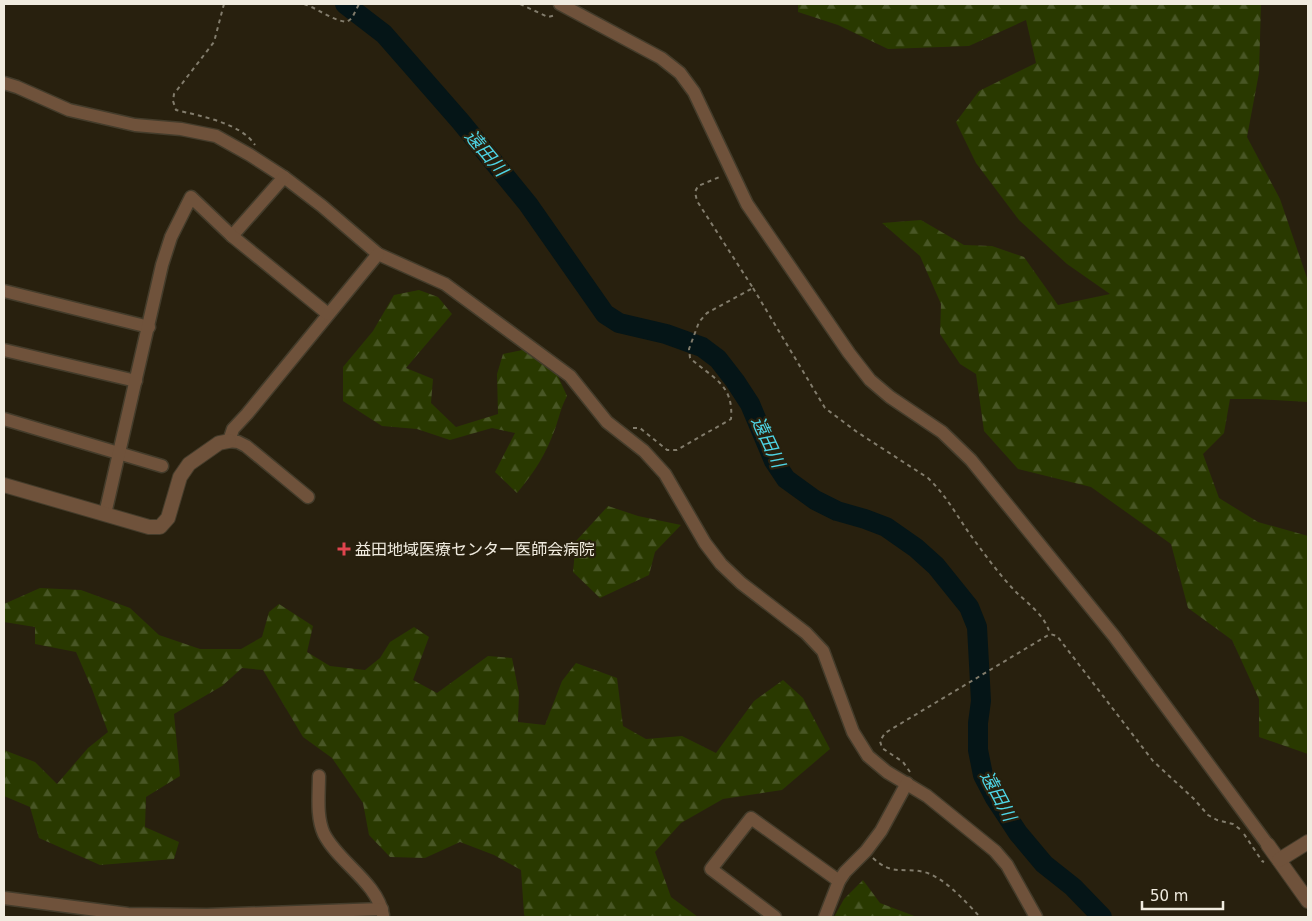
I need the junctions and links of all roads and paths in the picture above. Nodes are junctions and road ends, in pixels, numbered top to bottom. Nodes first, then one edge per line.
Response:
1 (224, 4) edge
2 (304, 4) edge
3 (359, 4) edge
4 (520, 4) edge
5 (562, 4) edge
6 (4, 83) edge
7 (250, 155) junction
8 (732, 173) junction
9 (284, 177) junction
10 (232, 236) junction
11 (378, 254) junction
12 (753, 288) junction
13 (4, 291) edge
14 (328, 314) junction
15 (149, 327) junction
16 (4, 350) edge
17 (136, 381) junction
18 (4, 419) edge
19 (622, 433) junction
20 (228, 441) junction
21 (118, 454) junction
22 (162, 466) dead end
23 (4, 485) edge
24 (308, 497) dead end
25 (105, 514) junction
26 (1050, 634) junction
27 (319, 776) dead end
28 (907, 783) junction
29 (1308, 842) edge
30 (1268, 845) joint
31 (866, 851) junction
32 (1279, 860) junction
33 (839, 881) junction
34 (4, 898) edge
35 (1308, 901) edge
36 (383, 913) edge
37 (775, 917) edge
38 (825, 917) edge
39 (980, 917) edge
40 (1036, 917) edge

1 - 7 path
2 - 3 path
4 - 5 path
5 - 8 street
6 - 7 street
7 - 9 street
8 - 12 path
8 - 30 street
9 - 10 street
9 - 11 street
10 - 14 street
10 - 15 street
11 - 14 street
11 - 19 street
12 - 19 path
12 - 26 path
13 - 15 street
14 - 20 street
15 - 17 street
16 - 17 street
17 - 21 street
18 - 21 street
19 - 28 street
20 - 24 street
20 - 25 street
21 - 22 street
21 - 25 street
23 - 25 street
26 - 28 path
26 - 32 path
27 - 36 street
28 - 31 street
28 - 40 street
29 - 32 street
30 - 32 street
31 - 33 street
31 - 39 path
32 - 35 street
33 - 37 street
33 - 38 street
34 - 36 street

